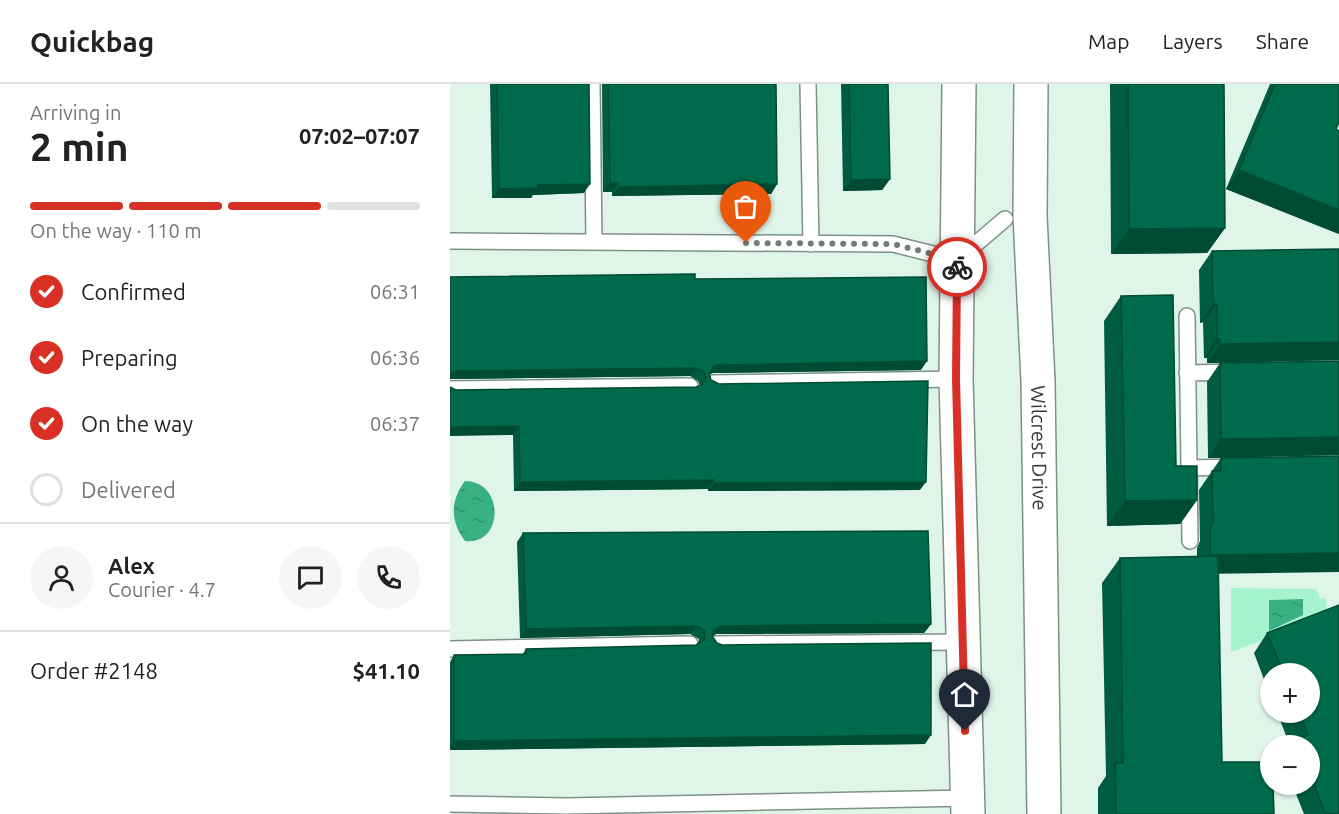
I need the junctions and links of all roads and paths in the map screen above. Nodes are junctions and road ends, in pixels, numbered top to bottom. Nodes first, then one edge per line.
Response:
1 (592, 84) edge
2 (808, 84) edge
3 (959, 84) edge
4 (1030, 84) edge
5 (1005, 219) dead end
6 (450, 241) edge
7 (594, 242) junction
8 (811, 244) junction
9 (957, 260) junction
10 (1186, 316) dead end
11 (1246, 372) edge
12 (1187, 374) junction
13 (956, 379) junction
14 (713, 383) edge
15 (690, 386) edge
16 (450, 389) edge
17 (1246, 467) edge
18 (1189, 468) junction
19 (1190, 541) dead end
20 (962, 642) junction
21 (690, 644) edge
22 (716, 644) edge
23 (450, 649) edge
24 (450, 804) edge
25 (968, 806) edge
26 (812, 808) edge
27 (566, 810) edge
28 (1044, 814) edge

1 - 7 lane
2 - 8 lane
3 - 9 main road
4 - 28 main road, Wilcrest Drive
5 - 9 lane
6 - 7 lane
7 - 8 lane
8 - 9 lane
9 - 13 main road
10 - 12 lane
11 - 12 lane
12 - 18 lane
13 - 14 lane
13 - 20 main road
15 - 16 lane
17 - 18 lane
18 - 19 lane
20 - 22 lane
20 - 25 main road
21 - 23 lane
24 - 27 lane
25 - 26 lane
26 - 27 lane

